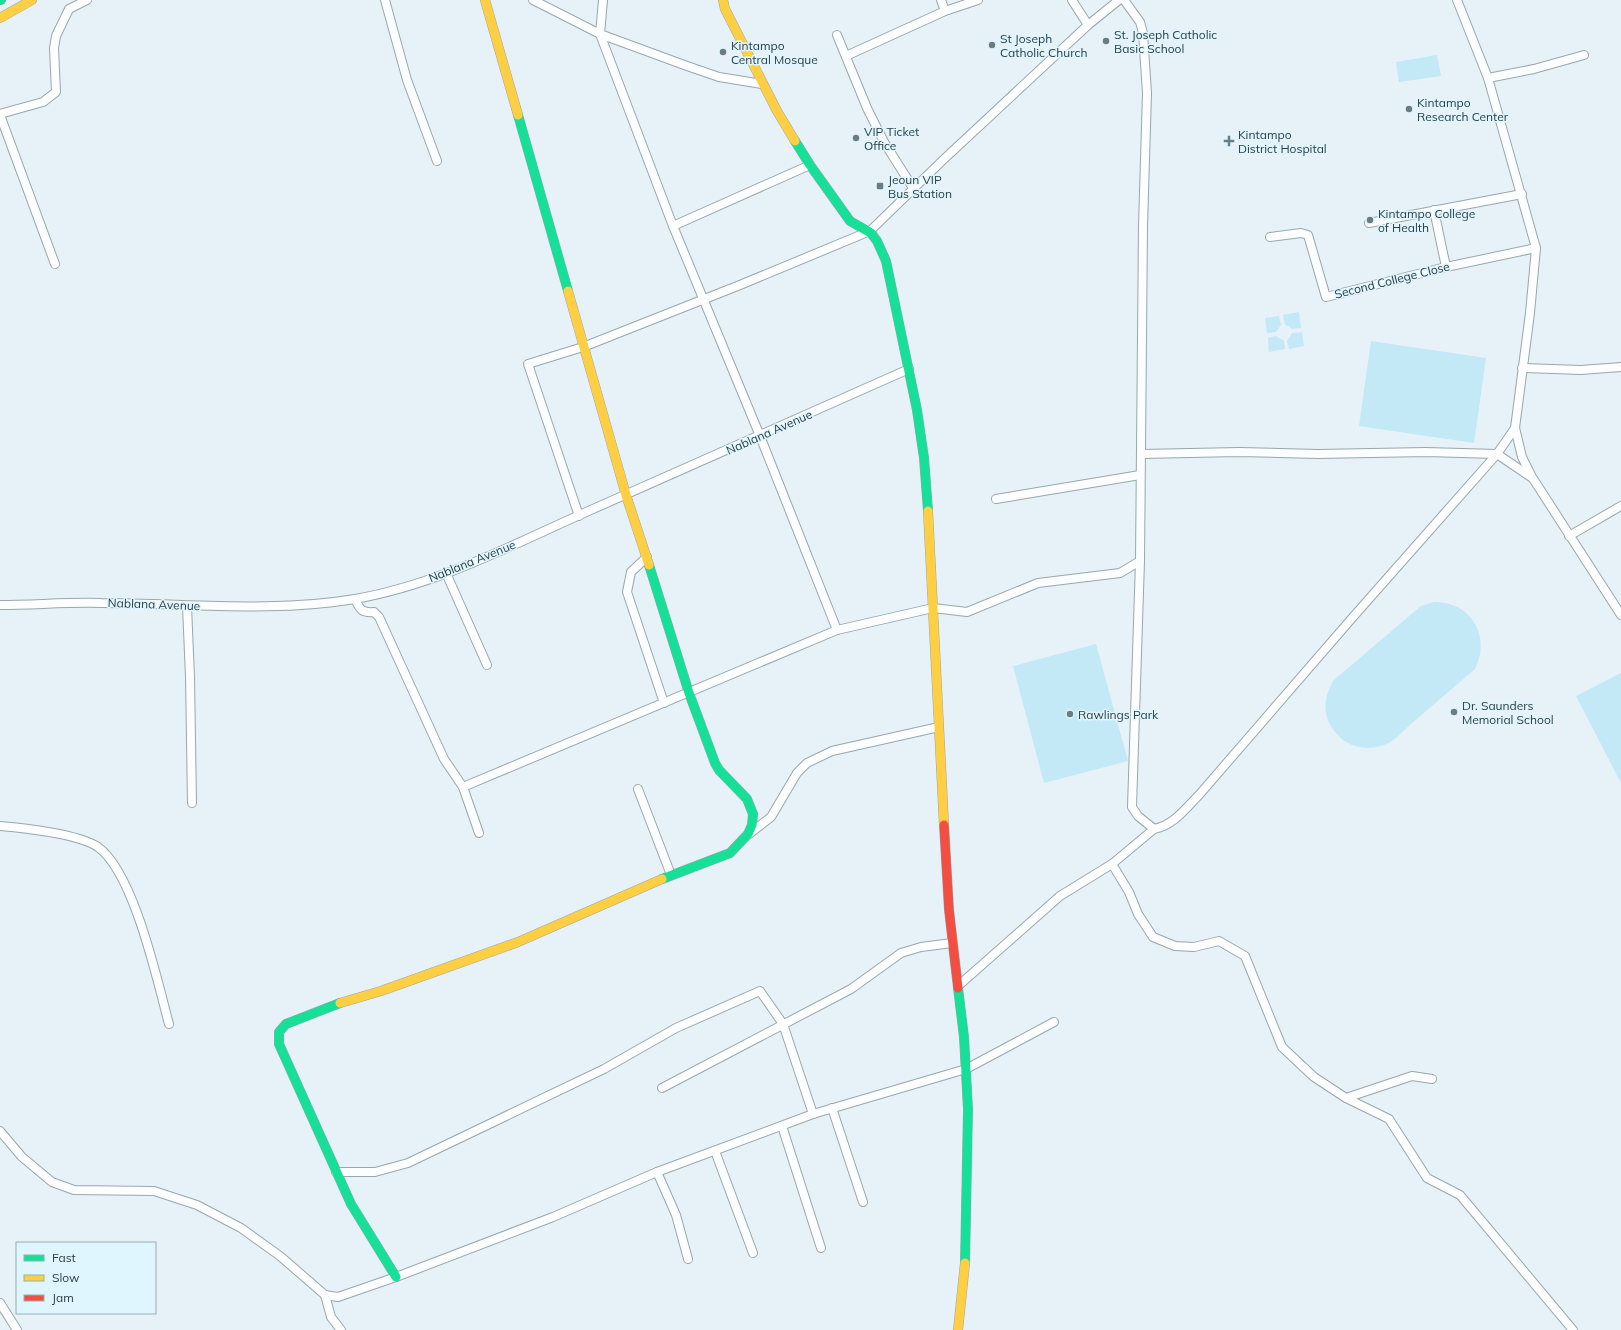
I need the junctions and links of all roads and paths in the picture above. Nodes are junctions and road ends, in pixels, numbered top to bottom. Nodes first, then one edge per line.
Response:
1 (32, 0) edge
2 (87, 0) edge
3 (385, 0) edge
4 (485, 0) edge
5 (533, 0) edge
6 (603, 0) edge
7 (723, 0) edge
8 (941, 0) edge
9 (978, 0) edge
10 (1072, 0) edge
11 (1119, 0) edge
12 (1124, 0) edge
13 (1457, 0) edge
14 (945, 11) junction
15 (0, 18) edge
16 (1088, 25) junction
17 (600, 34) junction
18 (837, 35) dead end
19 (1584, 55) dead end
20 (846, 56) junction
21 (1488, 78) junction
22 (762, 84) junction
23 (0, 114) edge
24 (437, 161) dead end
25 (810, 165) junction
26 (913, 188) junction
27 (1522, 194) junction
28 (1434, 210) junction
29 (1369, 223) dead end
30 (673, 226) junction
31 (870, 231) junction
32 (1270, 237) dead end
33 (1536, 248) junction
34 (55, 264) dead end
35 (1446, 266) junction
36 (704, 299) junction
37 (583, 346) junction
38 (1621, 367) edge
39 (909, 368) junction
40 (1522, 368) junction
41 (1515, 428) junction
42 (760, 436) junction
43 (1141, 454) junction
44 (1497, 454) junction
45 (1140, 475) junction
46 (1532, 477) junction
47 (626, 495) junction
48 (996, 499) dead end
49 (1621, 506) edge
50 (578, 516) junction
51 (1569, 536) junction
52 (647, 557) junction
53 (1140, 560) junction
54 (446, 573) junction
55 (355, 599) junction
56 (0, 605) edge
57 (187, 606) junction
58 (933, 608) junction
59 (1621, 615) edge
60 (837, 630) junction
61 (487, 665) dead end
62 (689, 693) junction
63 (664, 703) junction
64 (939, 727) junction
65 (463, 787) junction
66 (638, 789) dead end
67 (192, 803) dead end
68 (0, 826) edge
69 (1154, 829) junction
70 (479, 833) dead end
71 (748, 834) junction
72 (1112, 864) junction
73 (671, 875) junction
74 (952, 943) junction
75 (958, 986) junction
76 (1054, 1022) dead end
77 (169, 1024) dead end
78 (783, 1024) junction
79 (966, 1069) junction
80 (1432, 1079) dead end
81 (662, 1088) dead end
82 (1346, 1098) junction
83 (832, 1108) junction
84 (813, 1114) junction
85 (782, 1126) junction
86 (0, 1131) edge
87 (714, 1150) junction
88 (336, 1172) junction
89 (657, 1172) junction
90 (863, 1202) dead end
91 (822, 1248) dead end
92 (753, 1253) dead end
93 (688, 1259) dead end
94 (396, 1277) junction
95 (325, 1295) junction
96 (0, 1303) edge
97 (17, 1330) edge
98 (341, 1330) edge
99 (958, 1330) edge
100 (1573, 1330) edge

1 - 15 main road
2 - 23 street
3 - 24 street
4 - 37 main road
5 - 17 street
6 - 17 street
7 - 22 main road
8 - 14 street
9 - 14 street
10 - 16 street
11 - 16 street
12 - 43 street
13 - 21 street
14 - 20 street
16 - 26 street
17 - 22 street
17 - 30 street
18 - 20 street
19 - 21 street
20 - 26 street
21 - 27 street
22 - 25 main road
23 - 34 street
25 - 30 street
25 - 31 main road
26 - 31 street
27 - 28 street
27 - 33 street
28 - 29 street
28 - 35 street
30 - 36 street
31 - 36 street
31 - 39 main road
32 - 35 street, Second College Close
33 - 35 street, Second College Close
33 - 40 street
36 - 37 street
36 - 42 street
37 - 47 main road
37 - 50 street
38 - 40 street
39 - 42 street, Nablana Avenue
39 - 58 main road
40 - 41 street
41 - 44 street
41 - 46 street
42 - 47 street, Nablana Avenue
42 - 60 street
43 - 44 street
43 - 45 street
44 - 46 street
44 - 69 street
45 - 48 street
45 - 53 street
46 - 51 street
47 - 50 street, Nablana Avenue
47 - 52 main road
49 - 51 street
50 - 54 street, Nablana Avenue
51 - 59 street
52 - 62 main road
52 - 63 street
53 - 58 street
53 - 69 street
54 - 55 street, Nablana Avenue
54 - 61 street
55 - 57 street, Nablana Avenue
55 - 65 street
56 - 57 street, Nablana Avenue
57 - 67 street
58 - 60 street
58 - 64 main road
60 - 62 street
62 - 63 street
62 - 71 main road
63 - 65 street
64 - 71 street
64 - 74 main road
65 - 70 street
66 - 73 street
68 - 77 street
69 - 72 street
71 - 73 main road
72 - 75 street
72 - 82 street
73 - 88 main road
74 - 75 main road
74 - 78 street
75 - 79 main road
76 - 79 street
78 - 81 street
78 - 84 street
78 - 88 street
79 - 83 street
79 - 99 main road
80 - 82 street
82 - 100 street
83 - 84 street
83 - 90 street
84 - 85 street
85 - 87 street
85 - 91 street
86 - 95 street
87 - 89 street
87 - 92 street
88 - 94 main road
89 - 93 street
89 - 94 street
94 - 95 street
95 - 98 street
96 - 97 street

